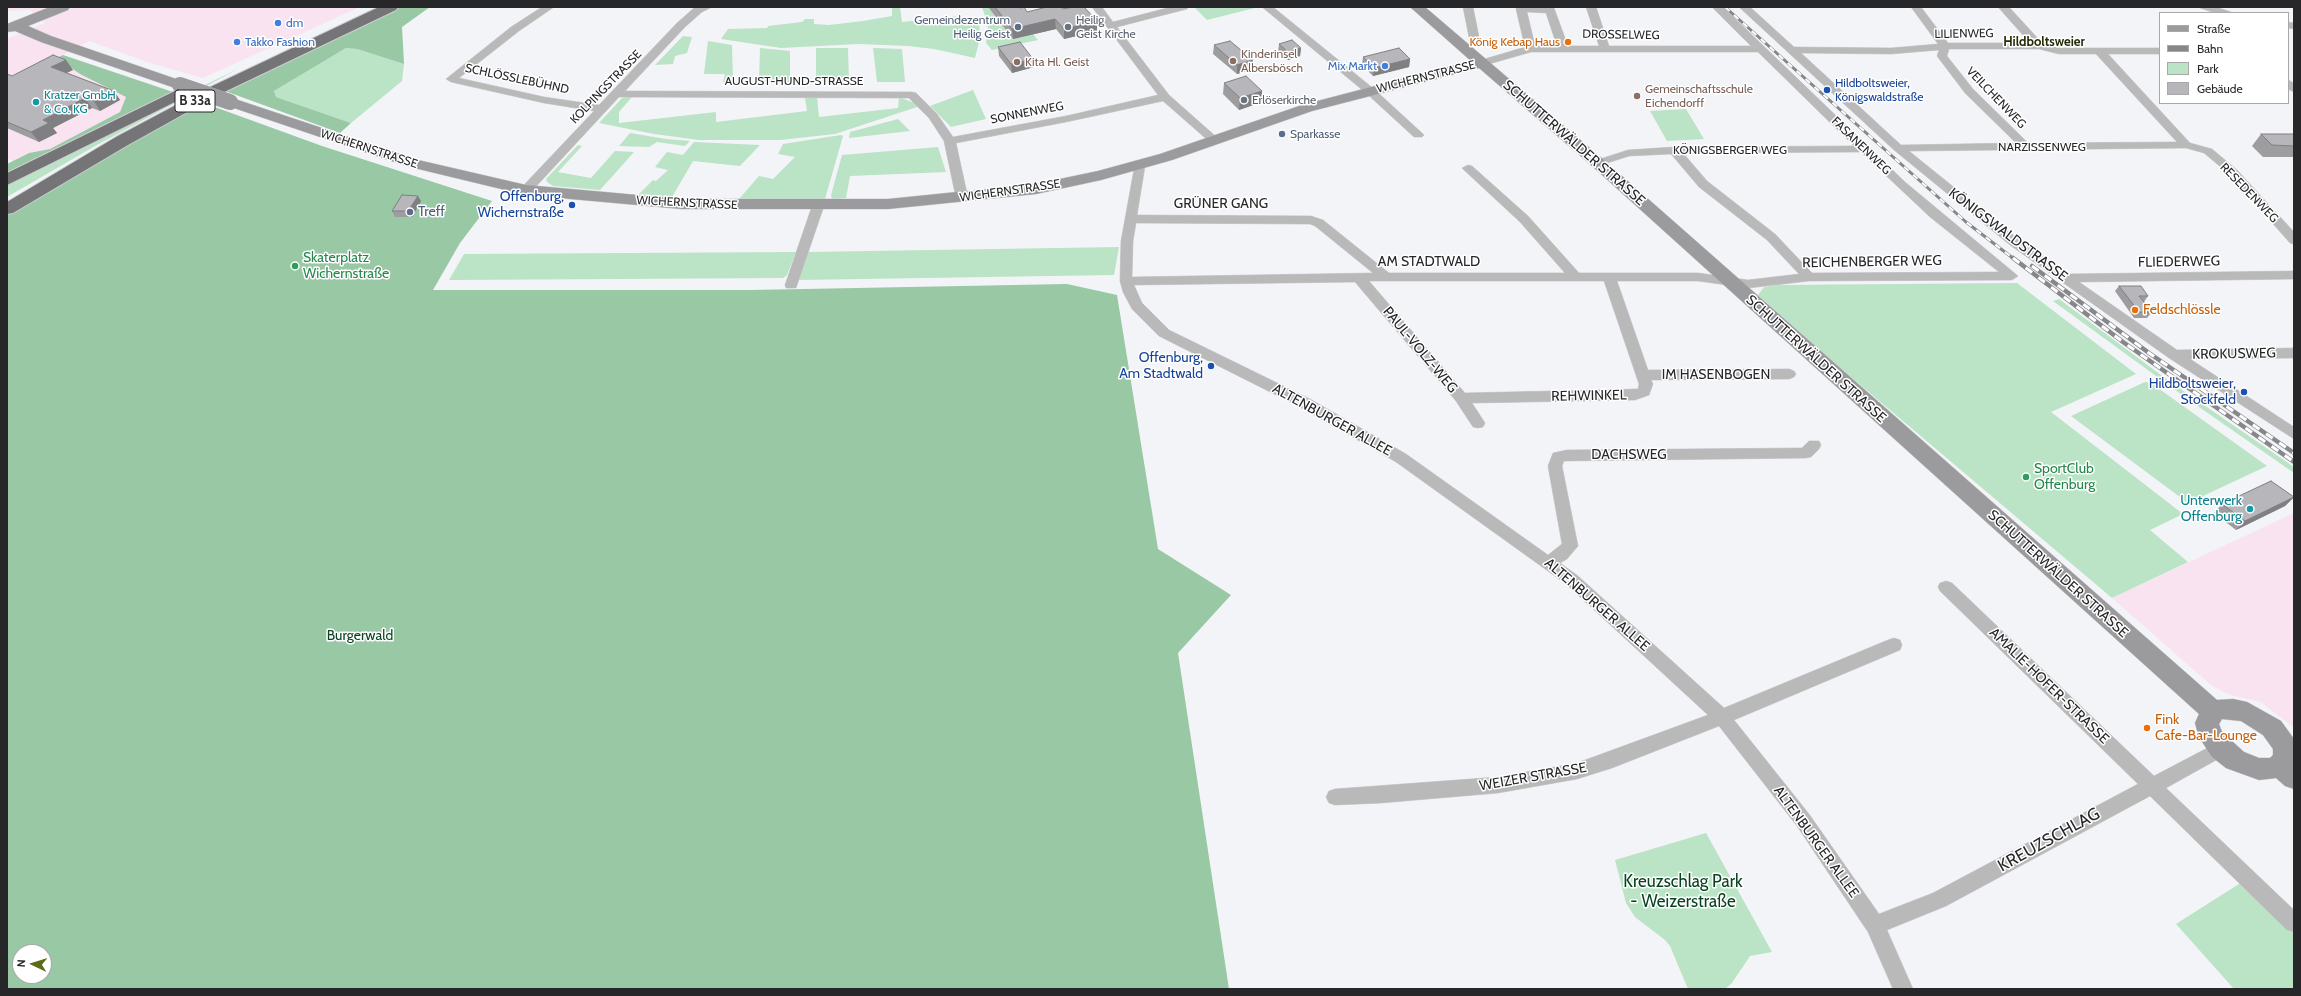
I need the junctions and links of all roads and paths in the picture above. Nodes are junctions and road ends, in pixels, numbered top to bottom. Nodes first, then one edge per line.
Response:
1 (63, 7) edge
2 (376, 7) edge
3 (391, 7) edge
4 (549, 7) edge
5 (703, 7) edge
6 (707, 7) edge
7 (1097, 7) edge
8 (1183, 7) edge
9 (1267, 7) edge
10 (1417, 7) edge
11 (1468, 7) edge
12 (1590, 7) edge
13 (1717, 7) edge
14 (1744, 7) edge
15 (1916, 7) edge
16 (2003, 7) edge
17 (1521, 8) edge
18 (2208, 10) edge
19 (2222, 12) edge
20 (1112, 25) junction
21 (12, 28) edge
22 (1474, 37) dead end
23 (1945, 46) junction
24 (2039, 46) junction
25 (1563, 47) junction
26 (1605, 48) junction
27 (1530, 49) junction
28 (1761, 49) junction
29 (1791, 50) junction
30 (2099, 51) junction
31 (2159, 51) edge
32 (280, 52) junction
33 (1482, 63) junction
34 (1370, 91) junction
35 (617, 94) junction
36 (1165, 97) junction
37 (602, 109) junction
38 (1418, 135) dead end
39 (1215, 140) junction
40 (950, 141) junction
41 (2186, 145) junction
42 (2025, 147) junction
43 (1898, 148) junction
44 (1674, 150) junction
45 (1864, 150) junction
46 (1598, 163) junction
47 (1139, 166) junction
48 (1468, 168) dead end
49 (7, 180) edge
50 (526, 190) junction
51 (962, 198) junction
52 (7, 202) edge
53 (818, 206) junction
54 (7, 208) edge
55 (1131, 219) junction
56 (2294, 240) edge
57 (2294, 275) edge
58 (2012, 276) joint
59 (1386, 277) junction
60 (1576, 277) junction
61 (1608, 277) junction
62 (1809, 277) junction
63 (1359, 278) junction
64 (2064, 278) junction
65 (1732, 283) junction
66 (791, 285) dead end
67 (1127, 286) junction
68 (2294, 353) edge
69 (2174, 355) junction
70 (1789, 374) dead end
71 (1643, 375) junction
72 (1461, 398) junction
73 (1478, 423) dead end
74 (2294, 434) edge
75 (1814, 445) dead end
76 (1549, 562) junction
77 (1946, 587) dead end
78 (1894, 645) dead end
79 (2213, 712) junction
80 (1722, 717) junction
81 (2221, 749) junction
82 (2286, 772) edge
83 (2153, 786) junction
84 (1335, 797) dead end
85 (2294, 923) edge
86 (1875, 925) junction
87 (1903, 989) edge

1 - 21 street
2 - 32 highway, B 33a
3 - 54 highway, B 33a
4 - 37 street, SCHLÖSSLEBÜHND
5 - 6 street, KOLPINGSTRASSE
5 - 35 street, KOLPINGSTRASSE
7 - 20 street
8 - 20 street
9 - 34 street
10 - 33 street, SCHUTTERWÄLDER STRASSE
11 - 22 street
12 - 26 street
13 - 28 street, FASANENWEG
14 - 29 street, KÖNIGSWALDSTRASSE
15 - 23 street, VEILCHENWEG
16 - 24 street
17 - 25 street
17 - 27 street
18 - 19 street
20 - 36 street
21 - 50 street, WICHERNSTRASSE, bridge
23 - 24 street, LILIENWEG
23 - 29 street, LILIENWEG
23 - 42 street, VEILCHENWEG
24 - 30 street, LILIENWEG
25 - 26 street, DROSSELWEG
25 - 27 street, DROSSELWEG
26 - 28 street, DROSSELWEG
27 - 33 street, DROSSELWEG
28 - 45 street, FASANENWEG
29 - 43 street, KÖNIGSWALDSTRASSE
30 - 31 street, LILIENWEG
30 - 41 street, RESEDENWEG
32 - 49 highway
32 - 52 highway, B 33a
33 - 34 street, WICHERNSTRASSE
33 - 46 street, SCHUTTERWÄLDER STRASSE
34 - 38 street, WICHERNSTRASSE
34 - 39 street, WICHERNSTRASSE
35 - 37 street, KOLPINGSTRASSE
35 - 40 street, AUGUST-HUND-STRASSE
36 - 39 street
36 - 40 street, SONNENWEG
37 - 50 street, KOLPINGSTRASSE
39 - 47 street, WICHERNSTRASSE
40 - 51 street
41 - 42 street, NARZISSENWEG
41 - 56 street, RESEDENWEG
42 - 43 street, NARZISSENWEG
43 - 64 street, KÖNIGSWALDSTRASSE
44 - 45 street, KÖNIGSBERGER WEG
44 - 46 street, KÖNIGSBERGER WEG
44 - 62 street
45 - 58 street, FASANENWEG
46 - 65 street, SCHUTTERWÄLDER STRASSE
47 - 51 street, WICHERNSTRASSE
47 - 55 street
48 - 60 street
50 - 53 street, WICHERNSTRASSE
51 - 53 street, WICHERNSTRASSE
53 - 66 street
55 - 59 street, GRÜNER GANG
55 - 67 street
57 - 64 street, FLIEDERWEG
58 - 62 street, REICHENBERGER WEG
59 - 60 street, AM STADTWALD
59 - 63 street, AM STADTWALD
60 - 61 street, AM STADTWALD
61 - 65 street, AM STADTWALD
61 - 71 street, REHWINKEL
62 - 65 street, REICHENBERGER WEG
63 - 67 street, AM STADTWALD
63 - 72 street, PAUL-VOLZ-WEG
64 - 69 street, KÖNIGSWALDSTRASSE
65 - 79 street, SCHUTTERWÄLDER STRASSE
67 - 76 street, ALTENBURGER ALLEE
68 - 69 street, KROKUSWEG
69 - 74 street, KÖNIGSWALDSTRASSE
70 - 71 street, IM HASENBOGEN
71 - 72 street, REHWINKEL
72 - 73 street, PAUL-VOLZ-WEG
75 - 76 street, DACHSWEG
76 - 80 street, ALTENBURGER ALLEE
77 - 83 street, AMALIE-HOFER-STRASSE
78 - 80 street, WEIZER STRASSE
79 - 81 street
79 - 82 street
80 - 84 street, WEIZER STRASSE
80 - 86 street, ALTENBURGER ALLEE
81 - 82 street
81 - 83 street, KREUZSCHLAG
83 - 85 street, AMALIE-HOFER-STRASSE
83 - 86 street, KREUZSCHLAG
86 - 87 street, ALTENBURGER ALLEE

